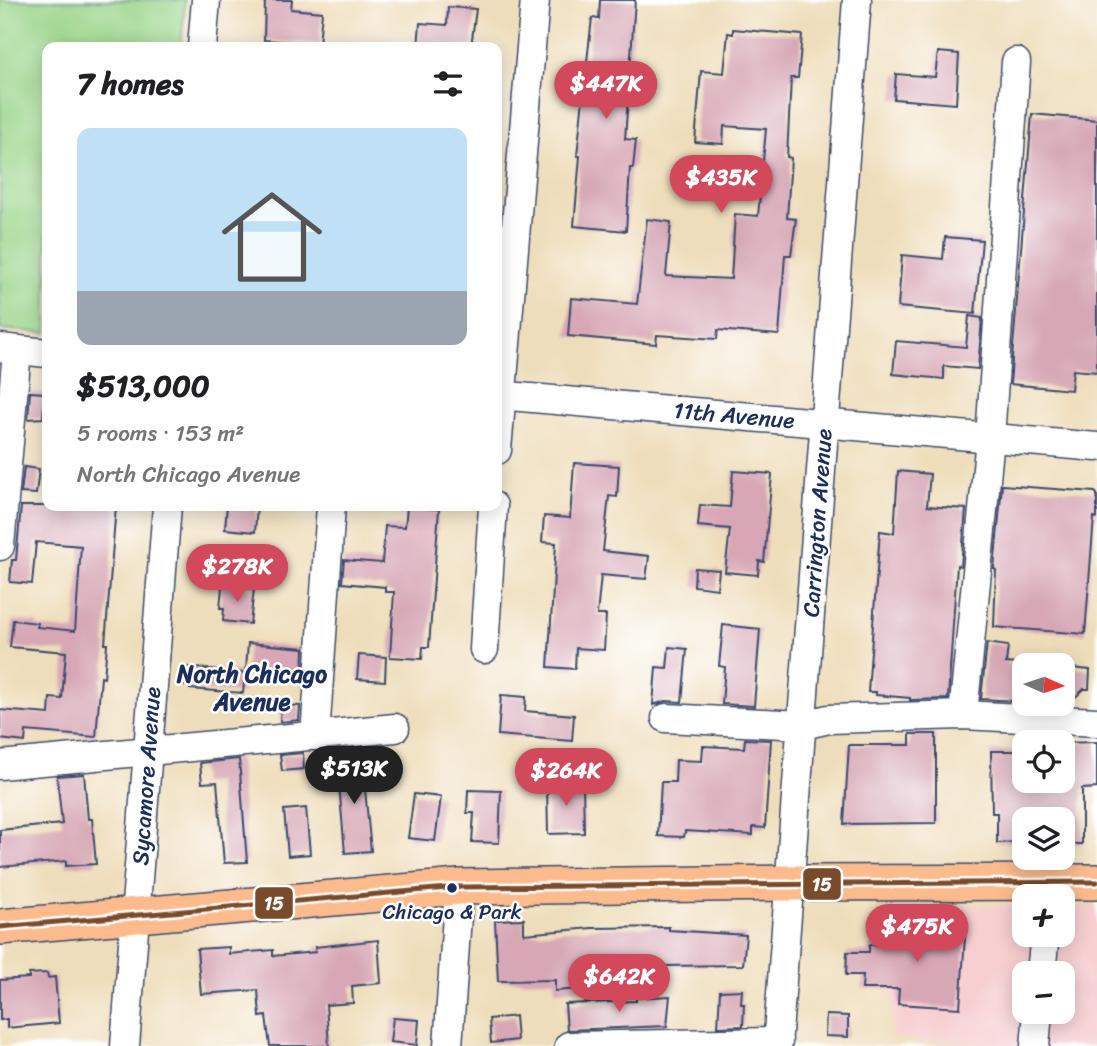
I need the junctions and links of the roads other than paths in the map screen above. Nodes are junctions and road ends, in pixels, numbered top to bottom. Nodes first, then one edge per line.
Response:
1 (206, 0) edge
2 (535, 0) edge
3 (857, 0) edge
4 (202, 42) edge
5 (1016, 62) dead end
6 (9, 349) edge
7 (42, 352) edge
8 (502, 362) edge
9 (502, 395) edge
10 (824, 423) junction
11 (990, 438) junction
12 (1097, 447) edge
13 (167, 511) edge
14 (331, 511) edge
15 (493, 511) edge
16 (0, 546) edge
17 (484, 649) dead end
18 (963, 715) junction
19 (666, 718) dead end
20 (1097, 722) edge
21 (802, 724) junction
22 (395, 728) dead end
23 (315, 736) junction
24 (148, 752) junction
25 (0, 765) edge
26 (1097, 882) edge
27 (791, 883) junction
28 (1075, 885) edge
29 (459, 887) junction
30 (1012, 888) edge
31 (135, 914) junction
32 (0, 927) edge
33 (1037, 1024) edge
34 (777, 1044) edge
35 (616, 1045) edge
36 (125, 1046) edge
37 (448, 1046) edge
38 (569, 1046) edge
39 (1035, 1046) edge

1 - 4 street
2 - 8 street
3 - 10 street, Carrington Avenue
5 - 11 street
6 - 7 street
6 - 16 street
9 - 10 street, 11th Avenue
10 - 11 street, 11th Avenue
10 - 21 street, Carrington Avenue
11 - 12 street, 11th Avenue
11 - 18 street
13 - 24 street, Sycamore Avenue
14 - 23 street
15 - 17 street
18 - 20 street
18 - 21 street
19 - 21 street
21 - 27 street, Carrington Avenue
22 - 23 street
23 - 24 street
24 - 25 street
24 - 31 street, Sycamore Avenue
26 - 28 main road
27 - 29 main road
27 - 30 main road
27 - 34 street, Carrington Avenue
29 - 31 main road
29 - 37 street
31 - 32 main road
31 - 36 street, Sycamore Avenue
33 - 39 street
34 - 35 street
35 - 38 street

